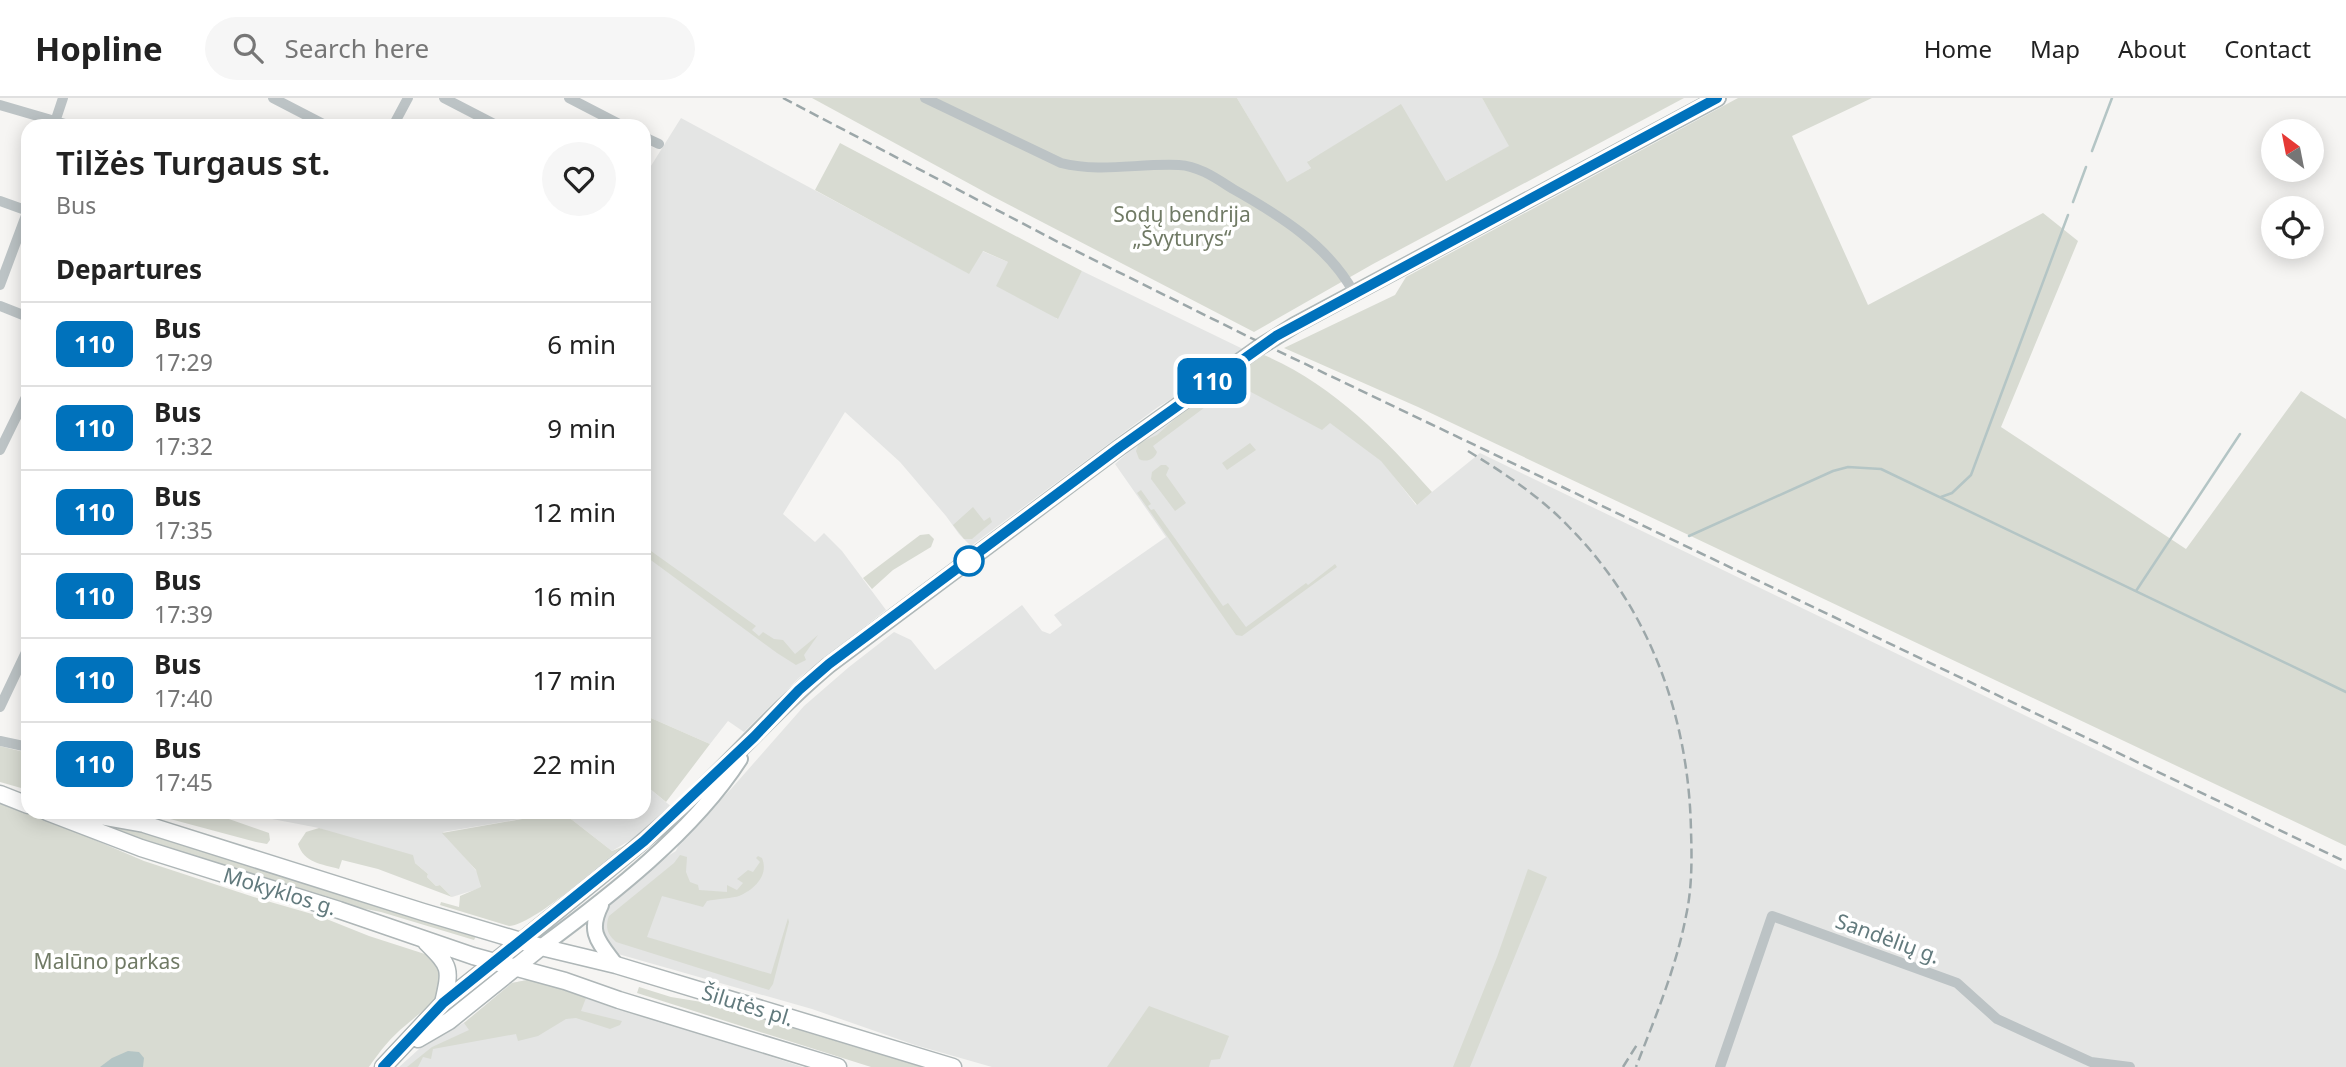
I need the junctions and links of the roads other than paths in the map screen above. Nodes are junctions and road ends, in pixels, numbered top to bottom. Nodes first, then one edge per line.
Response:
1 (63, 98) edge
2 (273, 98) edge
3 (408, 98) edge
4 (444, 98) edge
5 (569, 98) edge
6 (925, 98) edge
7 (1718, 98) edge
8 (0, 105) edge
9 (40, 119) edge
10 (56, 119) edge
11 (314, 119) edge
12 (397, 119) edge
13 (484, 119) edge
14 (610, 119) edge
15 (651, 140) edge
16 (659, 144) dead end
17 (0, 201) edge
18 (21, 208) edge
19 (21, 230) edge
20 (0, 285) edge
21 (1354, 293) junction
22 (0, 306) edge
23 (21, 314) edge
24 (21, 407) edge
25 (0, 450) edge
26 (21, 663) edge
27 (0, 707) edge
28 (754, 737) junction
29 (0, 741) edge
30 (21, 746) edge
31 (0, 793) edge
32 (21, 800) edge
33 (65, 819) edge
34 (116, 819) edge
35 (603, 902) junction
36 (422, 938) junction
37 (521, 941) junction
38 (541, 947) junction
39 (493, 962) junction
40 (616, 965) junction
41 (514, 968) junction
42 (443, 1003) junction
43 (404, 1047) junction
44 (383, 1067) edge
45 (838, 1067) edge
46 (953, 1067) edge
47 (1720, 1067) edge
48 (2130, 1067) edge

1 - 10 street
2 - 11 street
3 - 12 street
4 - 13 street
5 - 14 street
6 - 21 street
7 - 21 main road
8 - 9 street
15 - 16 street
17 - 18 street
19 - 20 street
21 - 28 main road
22 - 23 street
24 - 25 street
26 - 27 street
28 - 35 main road
28 - 37 main road
29 - 30 street
31 - 32 main road
33 - 36 main road, Mokyklos g.
34 - 37 main road, Mokyklos g.
35 - 38 main road
35 - 40 main road
36 - 39 main road, Mokyklos g.
36 - 42 main road
37 - 38 main road, Mokyklos g.
37 - 39 main road
38 - 40 main road, Šilutės pl.
38 - 41 main road
39 - 41 main road, Mokyklos g.
39 - 42 main road
40 - 46 main road, Šilutės pl.
41 - 43 main road
41 - 45 main road, Šilutės pl.
42 - 43 main road
43 - 44 main road
47 - 48 street, Sandėlių g.

